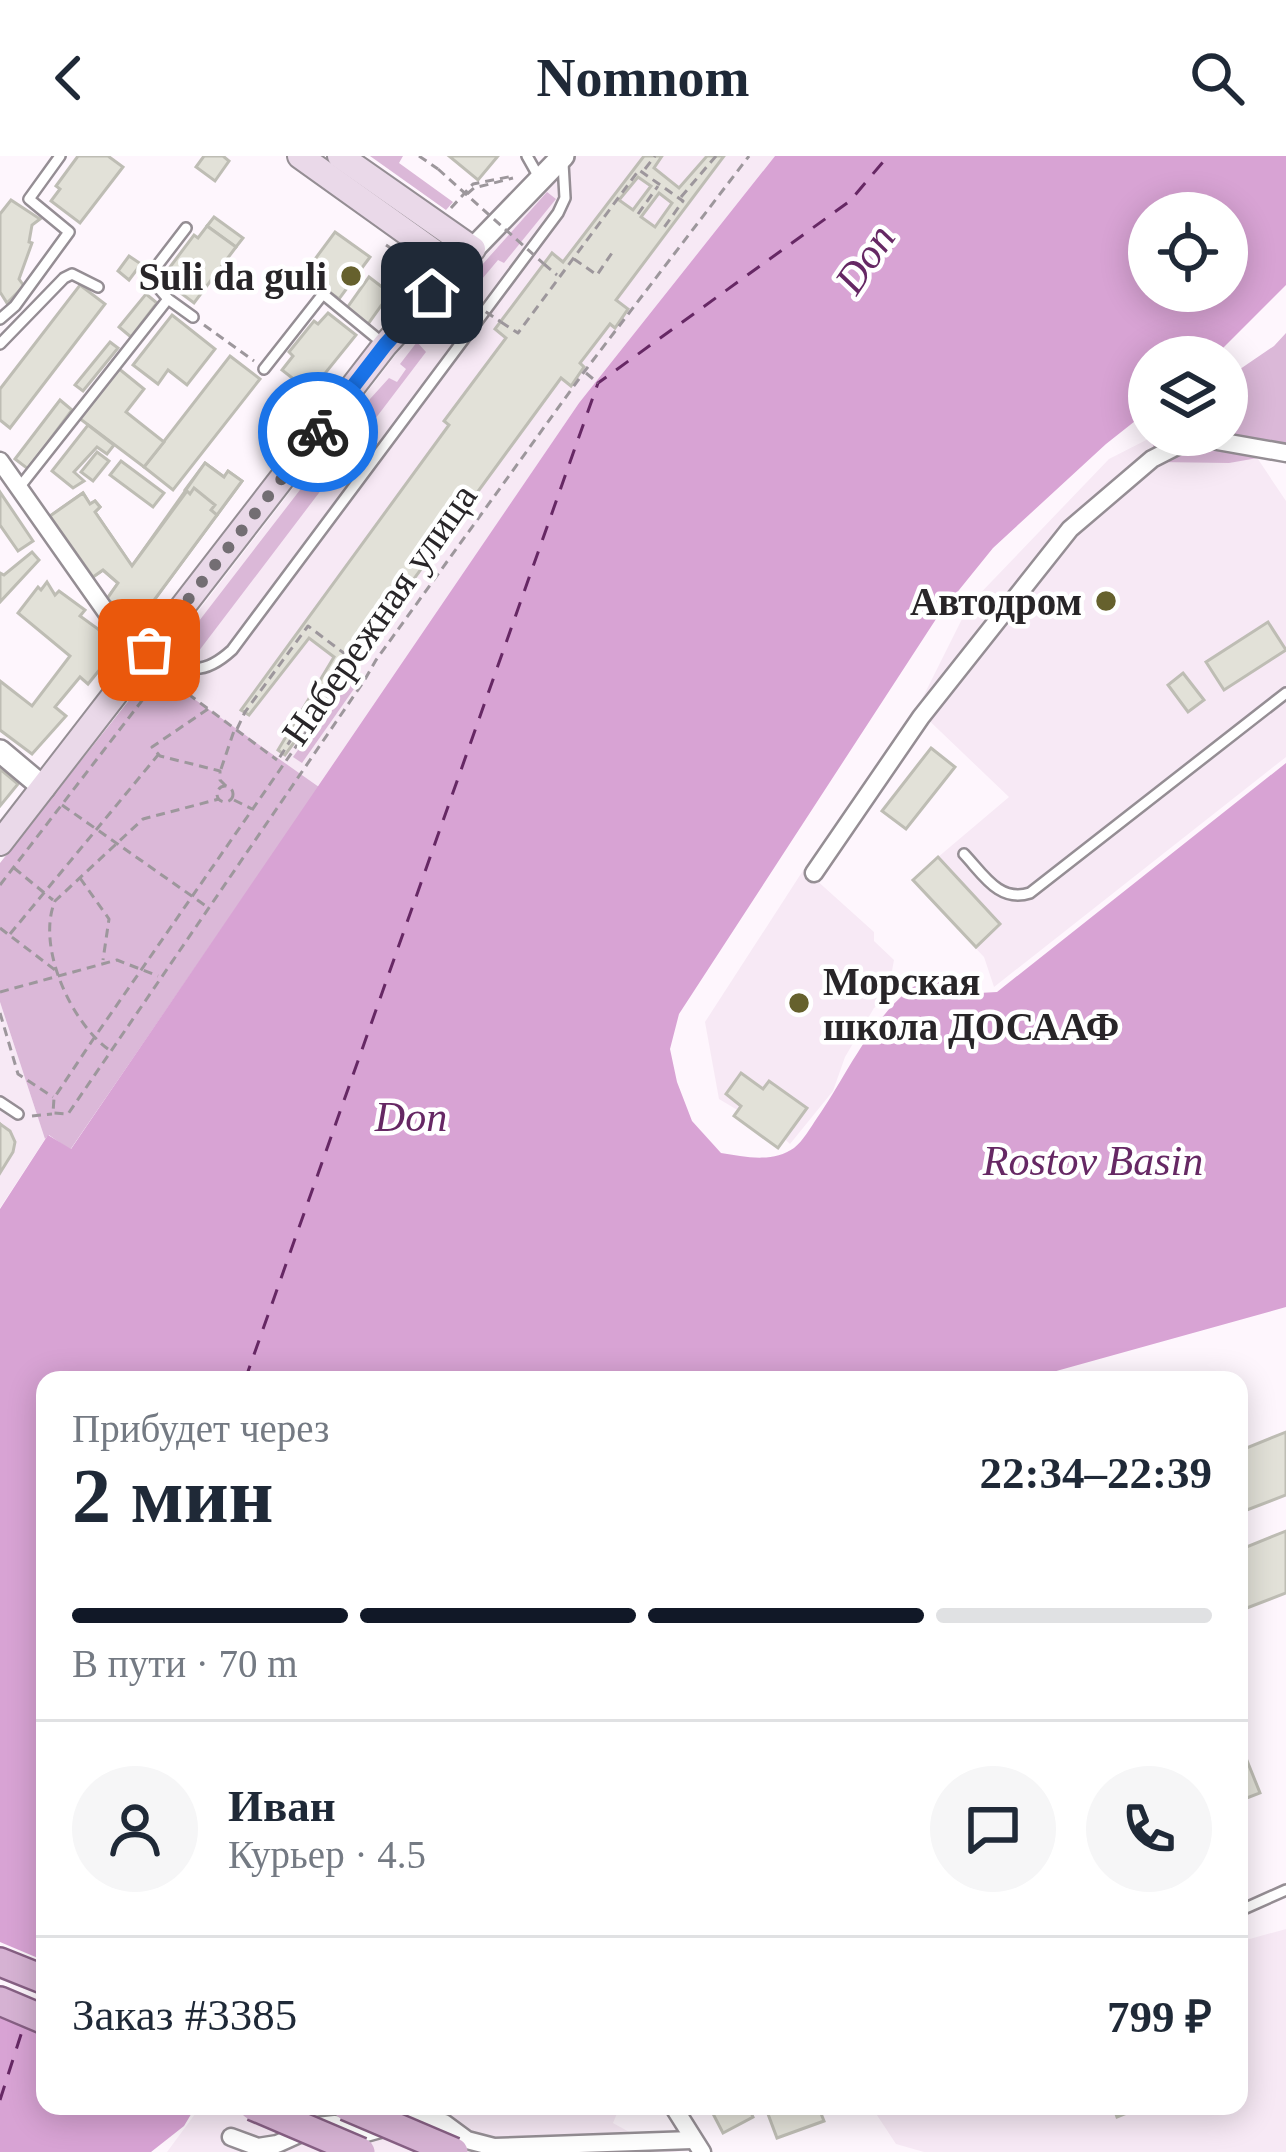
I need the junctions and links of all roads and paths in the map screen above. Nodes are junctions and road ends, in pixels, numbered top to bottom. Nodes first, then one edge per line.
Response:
1 (60, 156) edge
2 (300, 156) edge
3 (340, 156) edge
4 (419, 156) edge
5 (527, 156) edge
6 (655, 156) edge
7 (716, 156) edge
8 (749, 156) edge
9 (562, 157) edge
10 (643, 172) junction
11 (540, 179) junction
12 (659, 184) junction
13 (466, 195) junction
14 (680, 199) junction
15 (440, 209) dead end
16 (638, 214) dead end
17 (186, 228) dead end
18 (663, 230) dead end
19 (386, 245) dead end
20 (614, 250) dead end
21 (464, 258) junction
22 (572, 258) junction
23 (559, 276) junction
24 (98, 286) dead end
25 (168, 299) junction
26 (193, 317) dead end
27 (0, 319) edge
28 (212, 330) dead end
29 (0, 344) edge
30 (385, 345) junction
31 (265, 369) joint
32 (584, 372) junction
33 (598, 382) dead end
34 (1286, 453) edge
35 (0, 460) edge
36 (17, 489) junction
37 (160, 656) junction
38 (163, 675) junction
39 (364, 682) junction
40 (1286, 693) edge
41 (208, 709) junction
42 (236, 728) junction
43 (0, 751) edge
44 (158, 755) junction
45 (281, 762) junction
46 (220, 771) junction
47 (226, 786) junction
48 (52, 796) junction
49 (219, 799) junction
50 (232, 799) junction
51 (252, 809) junction
52 (94, 829) junction
53 (0, 843) edge
54 (116, 844) junction
55 (964, 854) dead end
56 (13, 868) junction
57 (814, 873) dead end
58 (80, 878) junction
59 (0, 885) edge
60 (43, 891) junction
61 (192, 896) junction
62 (55, 901) junction
63 (208, 907) junction
64 (0, 928) edge
65 (10, 934) junction
66 (103, 962) junction
67 (142, 968) junction
68 (57, 971) junction
69 (159, 977) junction
70 (57, 979) junction
71 (0, 992) edge
72 (0, 1013) edge
73 (94, 1038) junction
74 (110, 1050) junction
75 (54, 1098) junction
76 (0, 1102) edge
77 (53, 1113) junction
78 (18, 1114) joint
79 (1286, 1889) edge
80 (1248, 1907) edge
81 (0, 1961) edge
82 (36, 1976) edge
83 (0, 2001) edge
84 (36, 2016) edge
85 (274, 2115) edge
86 (367, 2115) edge
87 (678, 2115) edge
88 (231, 2137) dead end
89 (697, 2146) edge
90 (492, 2149) edge
91 (362, 2152) edge
92 (454, 2152) edge

1 - 27 lane
2 - 21 main road
3 - 21 main road
4 - 13 path, bridge
5 - 11 lane
6 - 10 path
7 - 14 path
8 - 32 path, Набережная улица
9 - 11 street
9 - 37 lane
10 - 12 path
10 - 22 path
11 - 21 street
12 - 14 path
12 - 16 path
13 - 15 path
13 - 23 path, bridge
14 - 18 path
17 - 25 lane
19 - 23 path, bridge
20 - 22 path
21 - 30 main road
22 - 23 path
24 - 29 lane
25 - 26 lane
25 - 36 lane
28 - 31 path
30 - 31 lane
30 - 37 main road
32 - 33 path
32 - 39 path, Набережная улица
34 - 57 street
35 - 36 street
36 - 37 street
37 - 38 path
37 - 48 main road
38 - 41 path
38 - 48 path
39 - 45 path
39 - 63 path, Набережная улица
40 - 55 lane
41 - 42 path
41 - 44 path
42 - 45 path
42 - 45 path
42 - 46 path
43 - 48 street
44 - 46 path
44 - 52 path
45 - 51 path
46 - 47 path
47 - 49 path
47 - 50 path
48 - 52 path
48 - 53 main road
48 - 56 path
49 - 50 path
49 - 54 path
50 - 51 path
51 - 61 path
52 - 54 path
52 - 60 path
54 - 58 path
54 - 61 path
56 - 59 path
56 - 60 path
58 - 62 path
58 - 66 path
60 - 62 path
60 - 65 path
61 - 63 path
61 - 67 path
62 - 68 path
63 - 69 path, Набережная улица
64 - 65 path
65 - 68 path
66 - 67 path
66 - 70 path
67 - 69 path
67 - 73 path
68 - 70 path
69 - 74 path, Набережная улица
70 - 71 path
70 - 73 path
72 - 75 path
73 - 74 path
73 - 75 path
74 - 77 path, Набережная улица
75 - 77 path
76 - 78 lane
77 - 78 path
79 - 80 lane
81 - 82 main road
83 - 84 main road
85 - 91 main road, bridge
86 - 92 main road, bridge
87 - 89 street
88 - 90 street
89 - 90 street

